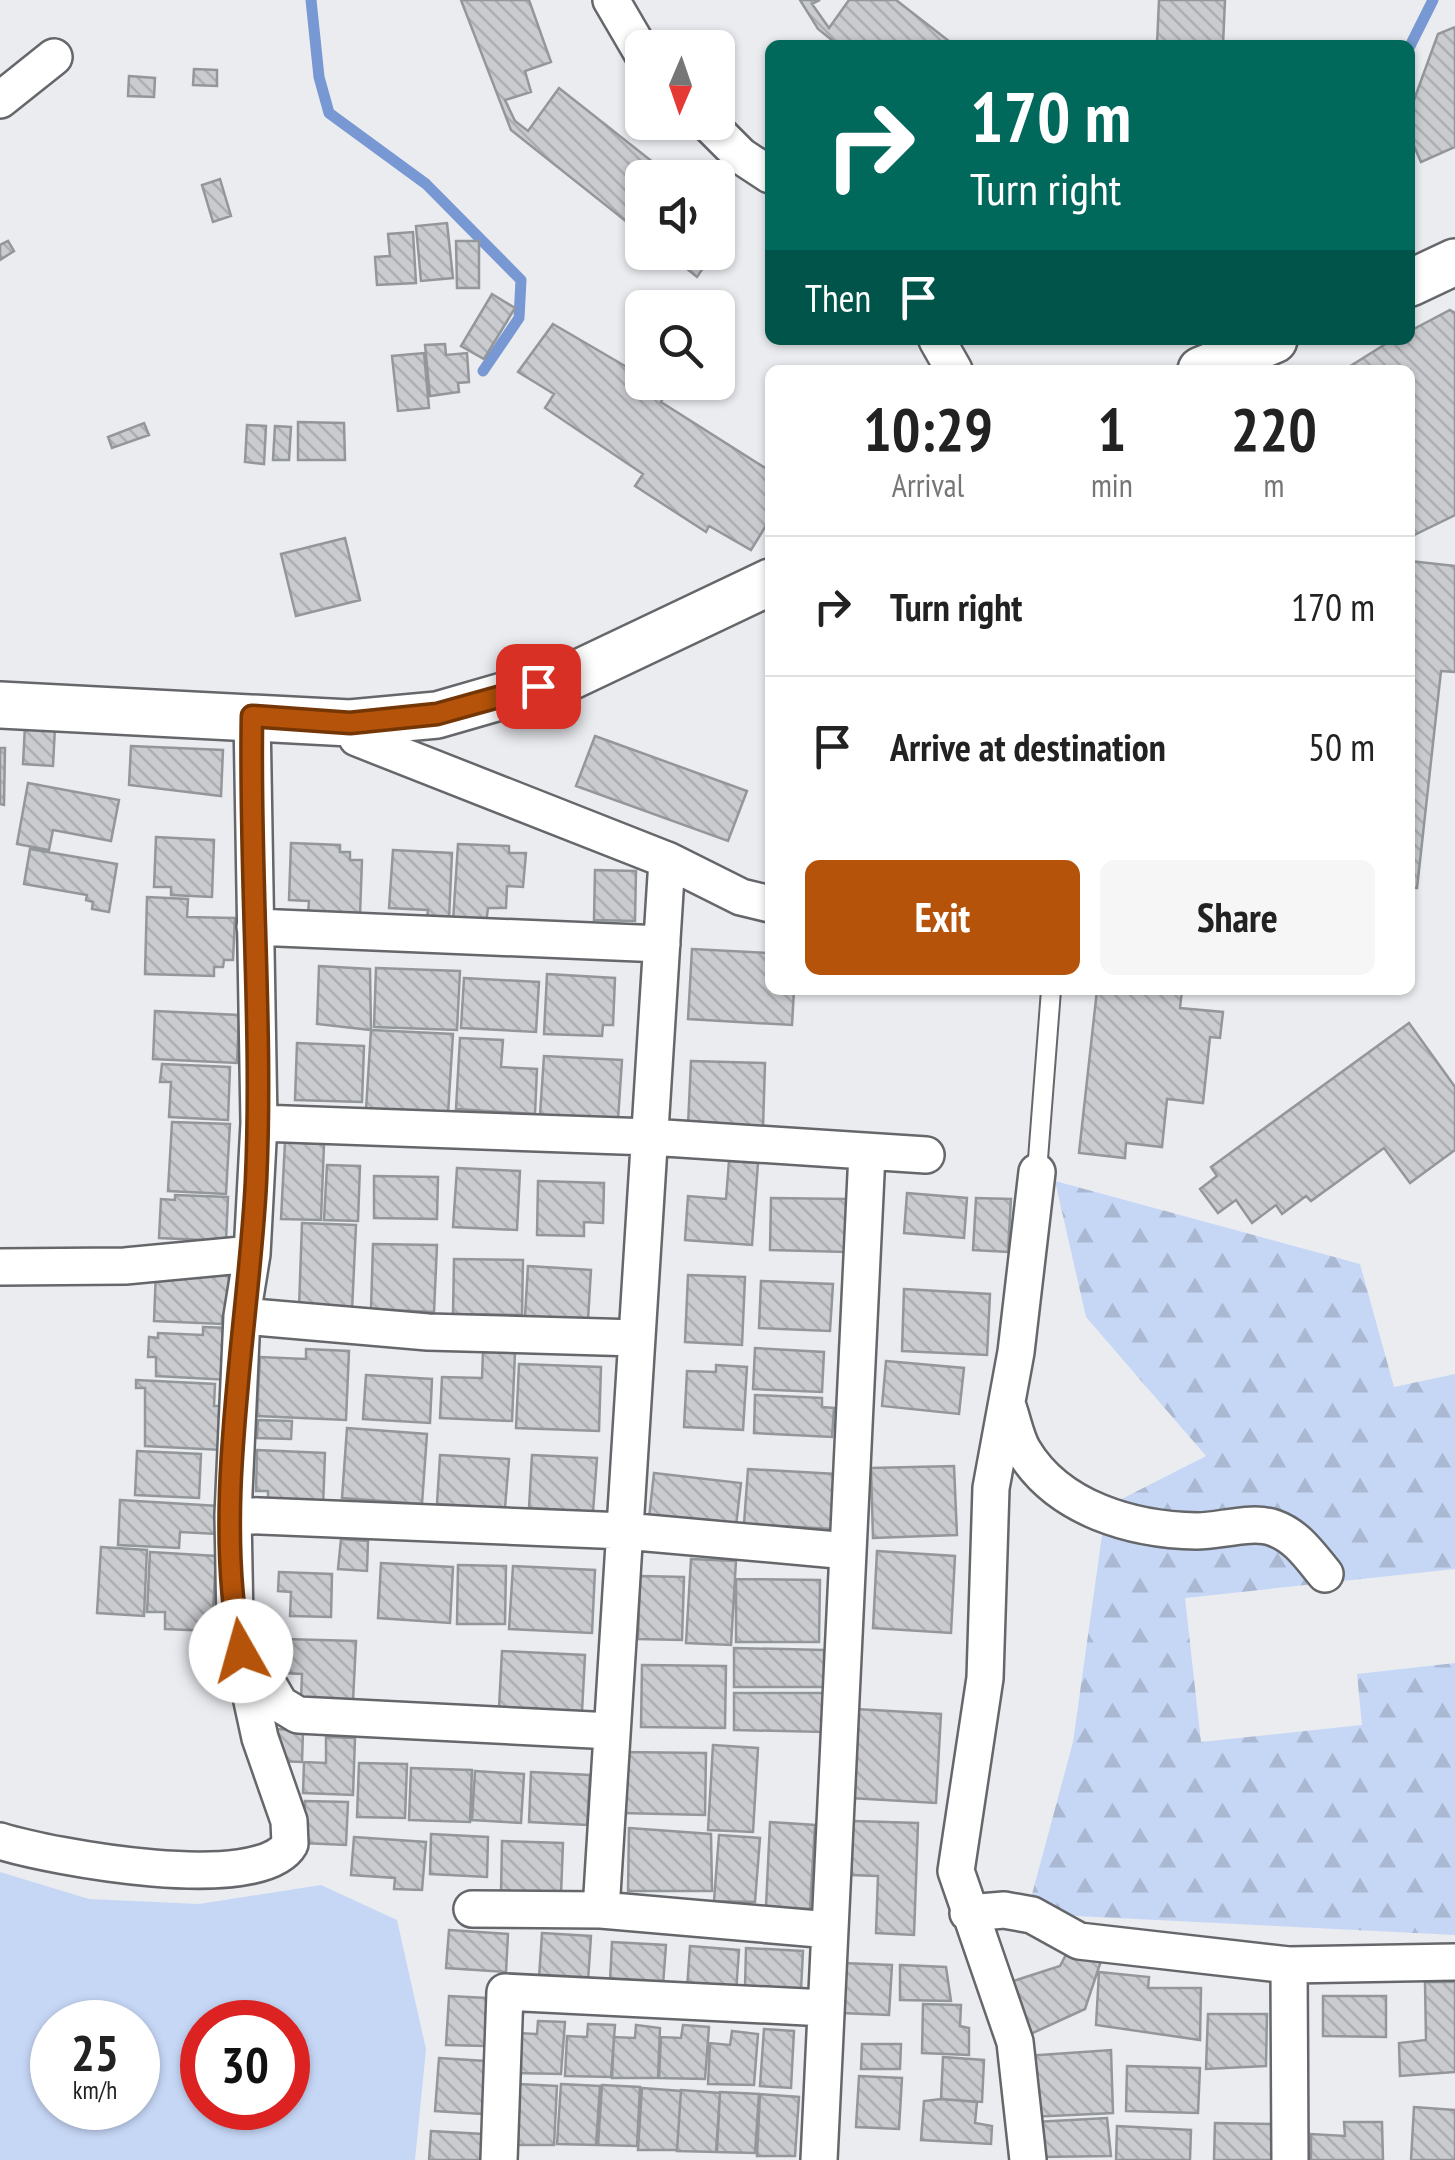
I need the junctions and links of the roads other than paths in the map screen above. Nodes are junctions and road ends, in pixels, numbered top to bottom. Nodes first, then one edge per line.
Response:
1 (611, 0) edge
2 (628, 30) edge
3 (54, 57) dead end
4 (0, 100) edge
5 (725, 140) edge
6 (765, 172) edge
7 (1455, 262) edge
8 (1415, 281) edge
9 (1262, 345) edge
10 (1213, 365) edge
11 (765, 584) edge
12 (0, 706) edge
13 (252, 716) junction
14 (350, 723) junction
15 (667, 860) junction
16 (765, 903) edge
17 (254, 927) junction
18 (662, 944) junction
19 (1051, 995) edge
20 (258, 1124) junction
21 (650, 1137) junction
22 (867, 1153) junction
23 (926, 1156) dead end
24 (1037, 1172) joint
25 (252, 1254) junction
26 (0, 1268) edge
27 (242, 1316) junction
28 (637, 1338) junction
29 (1008, 1404) junction
30 (232, 1515) junction
31 (625, 1531) junction
32 (848, 1551) junction
33 (1325, 1574) dead end
34 (235, 1623) junction
35 (612, 1730) junction
36 (0, 1841) edge
37 (472, 1909) dead end
38 (601, 1910) junction
39 (968, 1913) junction
40 (830, 1930) junction
41 (1455, 1962) edge
42 (1289, 1964) junction
43 (826, 2008) junction
44 (498, 2160) edge
45 (819, 2160) edge
46 (1028, 2160) edge
47 (1290, 2160) edge

1 - 2 street
3 - 4 street
5 - 6 street
7 - 8 street
9 - 10 street
11 - 14 street
12 - 13 street
13 - 14 street
13 - 17 street
14 - 15 street
15 - 16 street
15 - 18 street
17 - 18 street
17 - 20 street
18 - 21 street
19 - 24 lane
20 - 21 street
20 - 25 street
21 - 22 street
21 - 28 street
22 - 23 street
22 - 32 street
24 - 29 street
25 - 26 street
25 - 27 street
27 - 28 street
27 - 30 street
28 - 31 street
29 - 33 street
29 - 39 street
30 - 31 street
30 - 34 street
31 - 32 street
31 - 35 street
32 - 40 street
34 - 35 street
34 - 36 street
35 - 38 street
37 - 38 street
38 - 40 street
39 - 42 street
39 - 46 street
40 - 43 street
41 - 42 street
42 - 47 street
43 - 44 street
43 - 45 street

